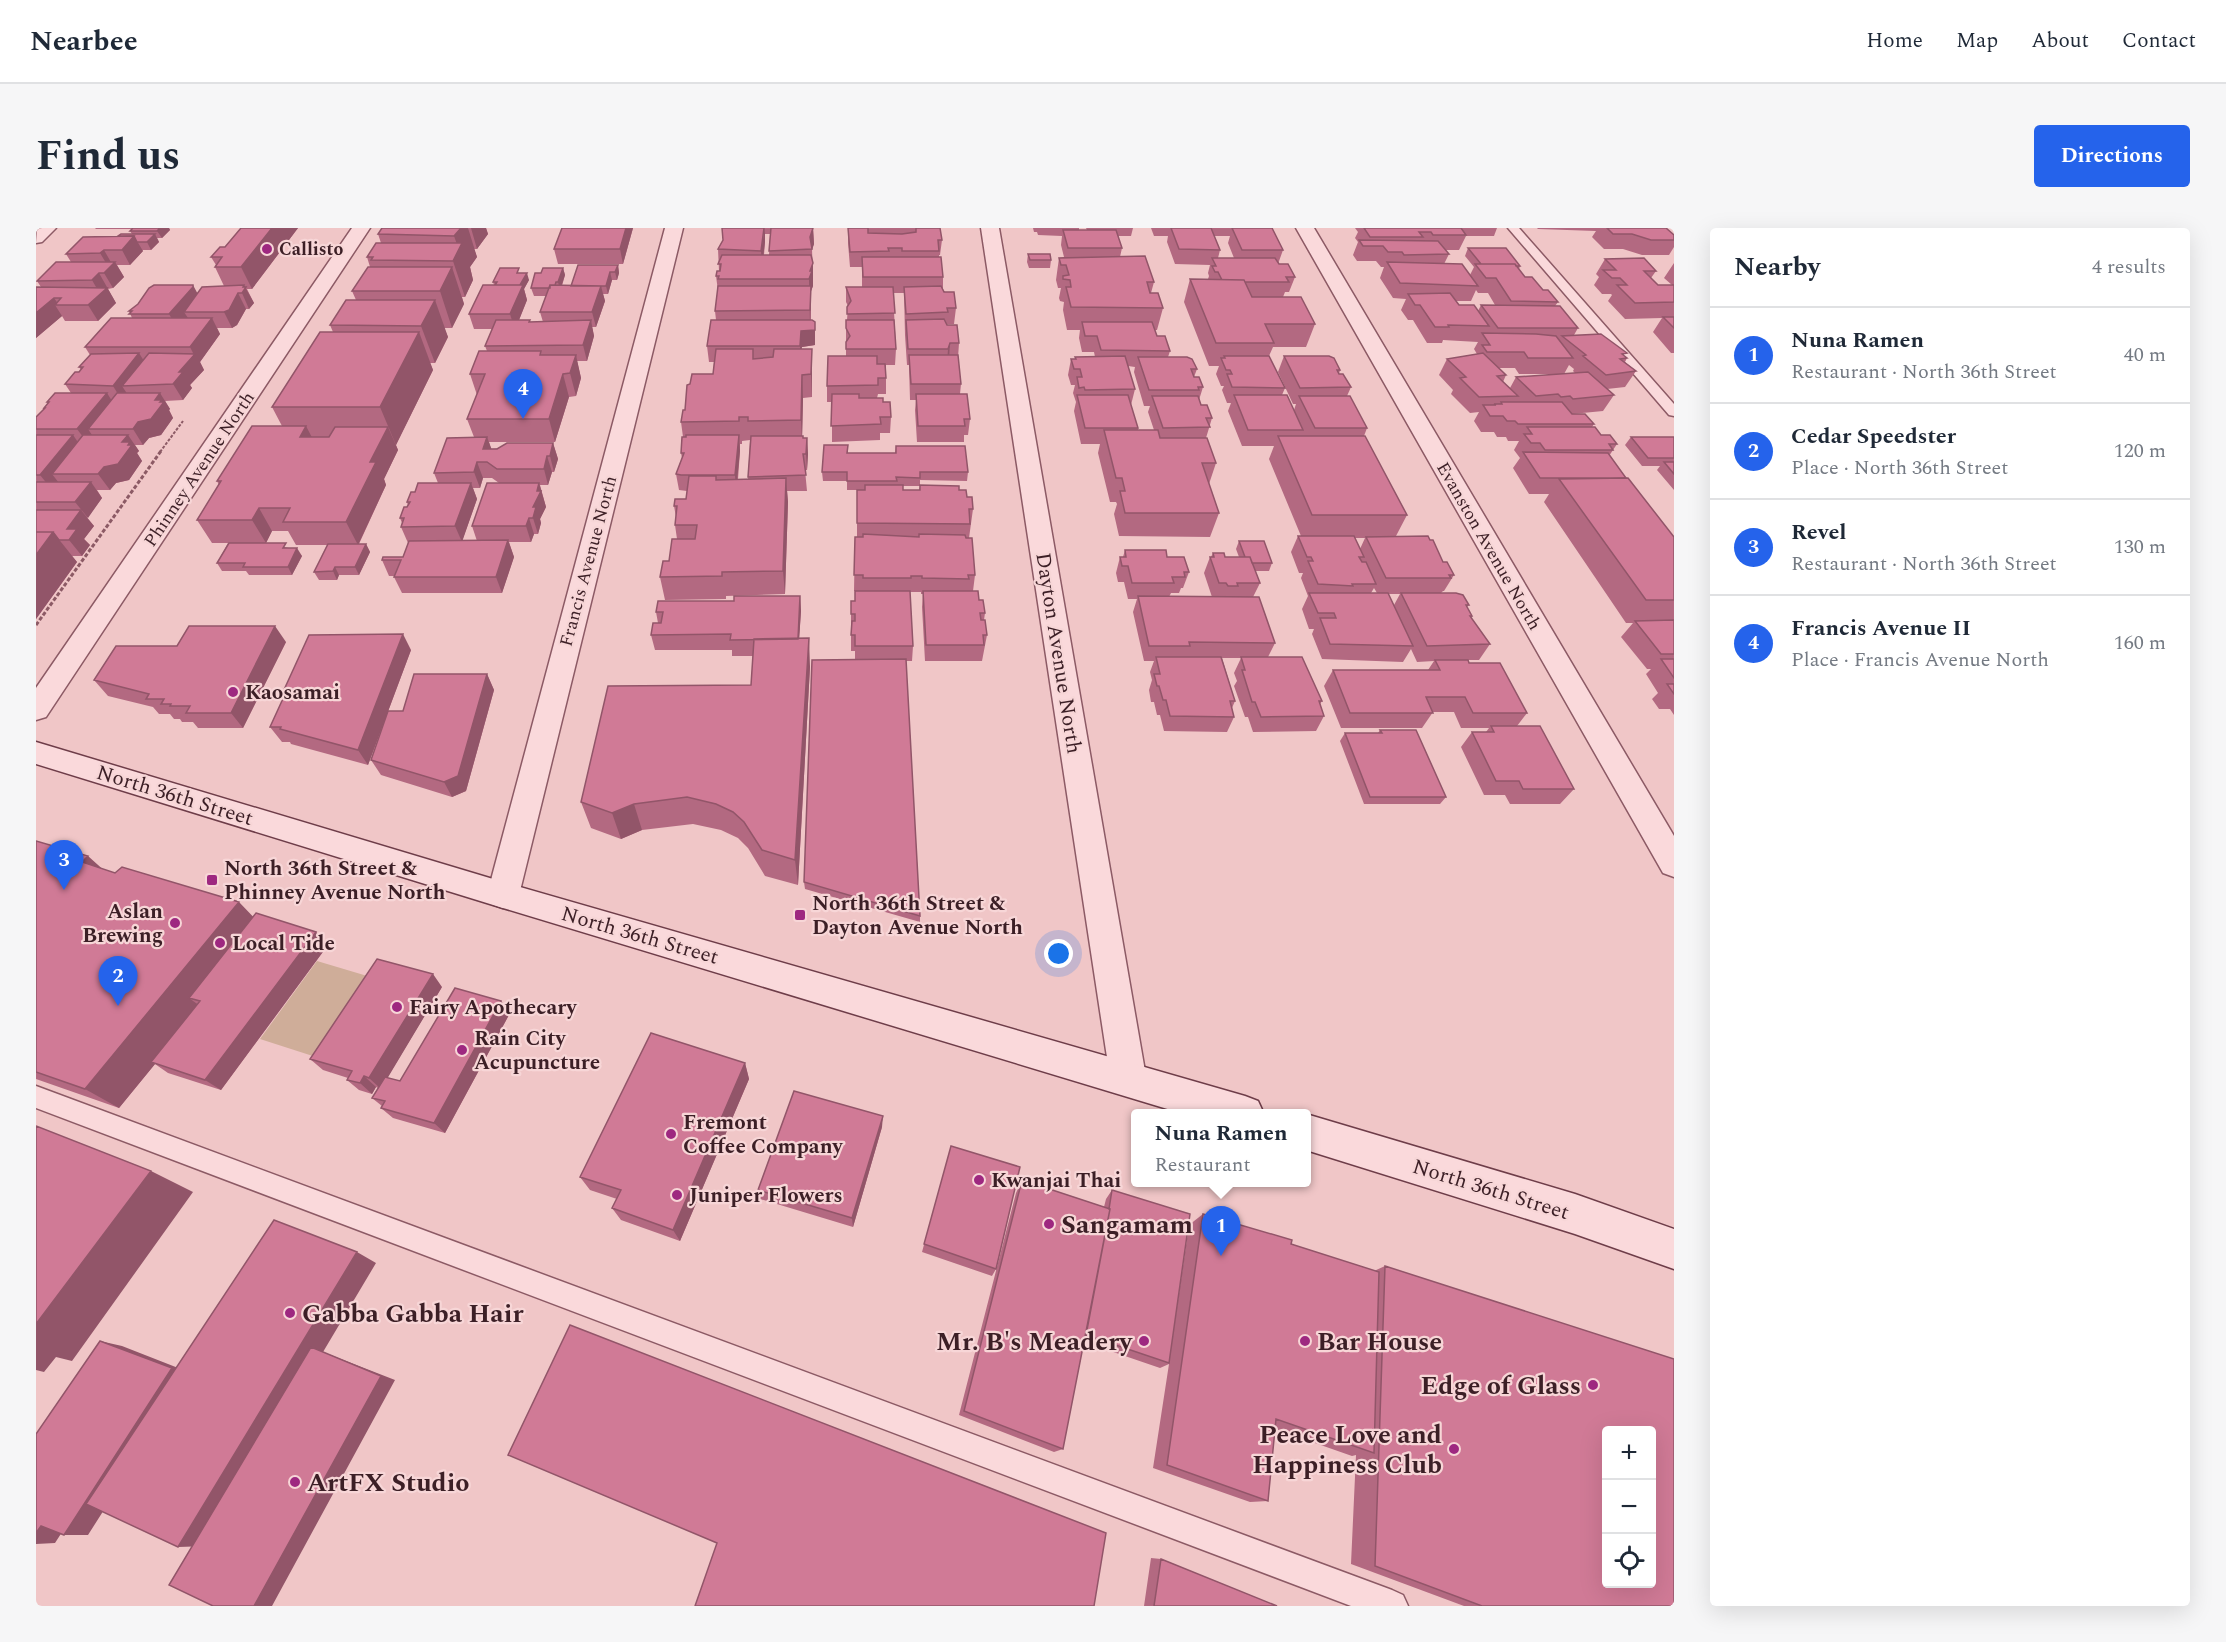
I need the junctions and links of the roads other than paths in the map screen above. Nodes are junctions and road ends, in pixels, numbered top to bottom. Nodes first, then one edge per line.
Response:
1 (47, 228) edge
2 (361, 228) edge
3 (674, 228) edge
4 (990, 228) edge
5 (1305, 228) edge
6 (1513, 228) edge
7 (36, 238) edge
8 (1674, 412) edge
9 (36, 710) edge
10 (36, 753) edge
11 (1674, 864) edge
12 (503, 895) junction
13 (1128, 1077) junction
14 (36, 1097) edge
15 (1232, 1109) edge
16 (1311, 1134) edge
17 (1674, 1249) edge
18 (1392, 1606) edge

1 - 7 street
2 - 9 street, Phinney Avenue North
3 - 12 street, Francis Avenue North
4 - 13 street, Dayton Avenue North
5 - 11 street, Evanston Avenue North
6 - 8 lane
10 - 12 street, North 36th Street
12 - 13 street, North 36th Street
13 - 15 street, North 36th Street
14 - 18 lane
16 - 17 street, North 36th Street

